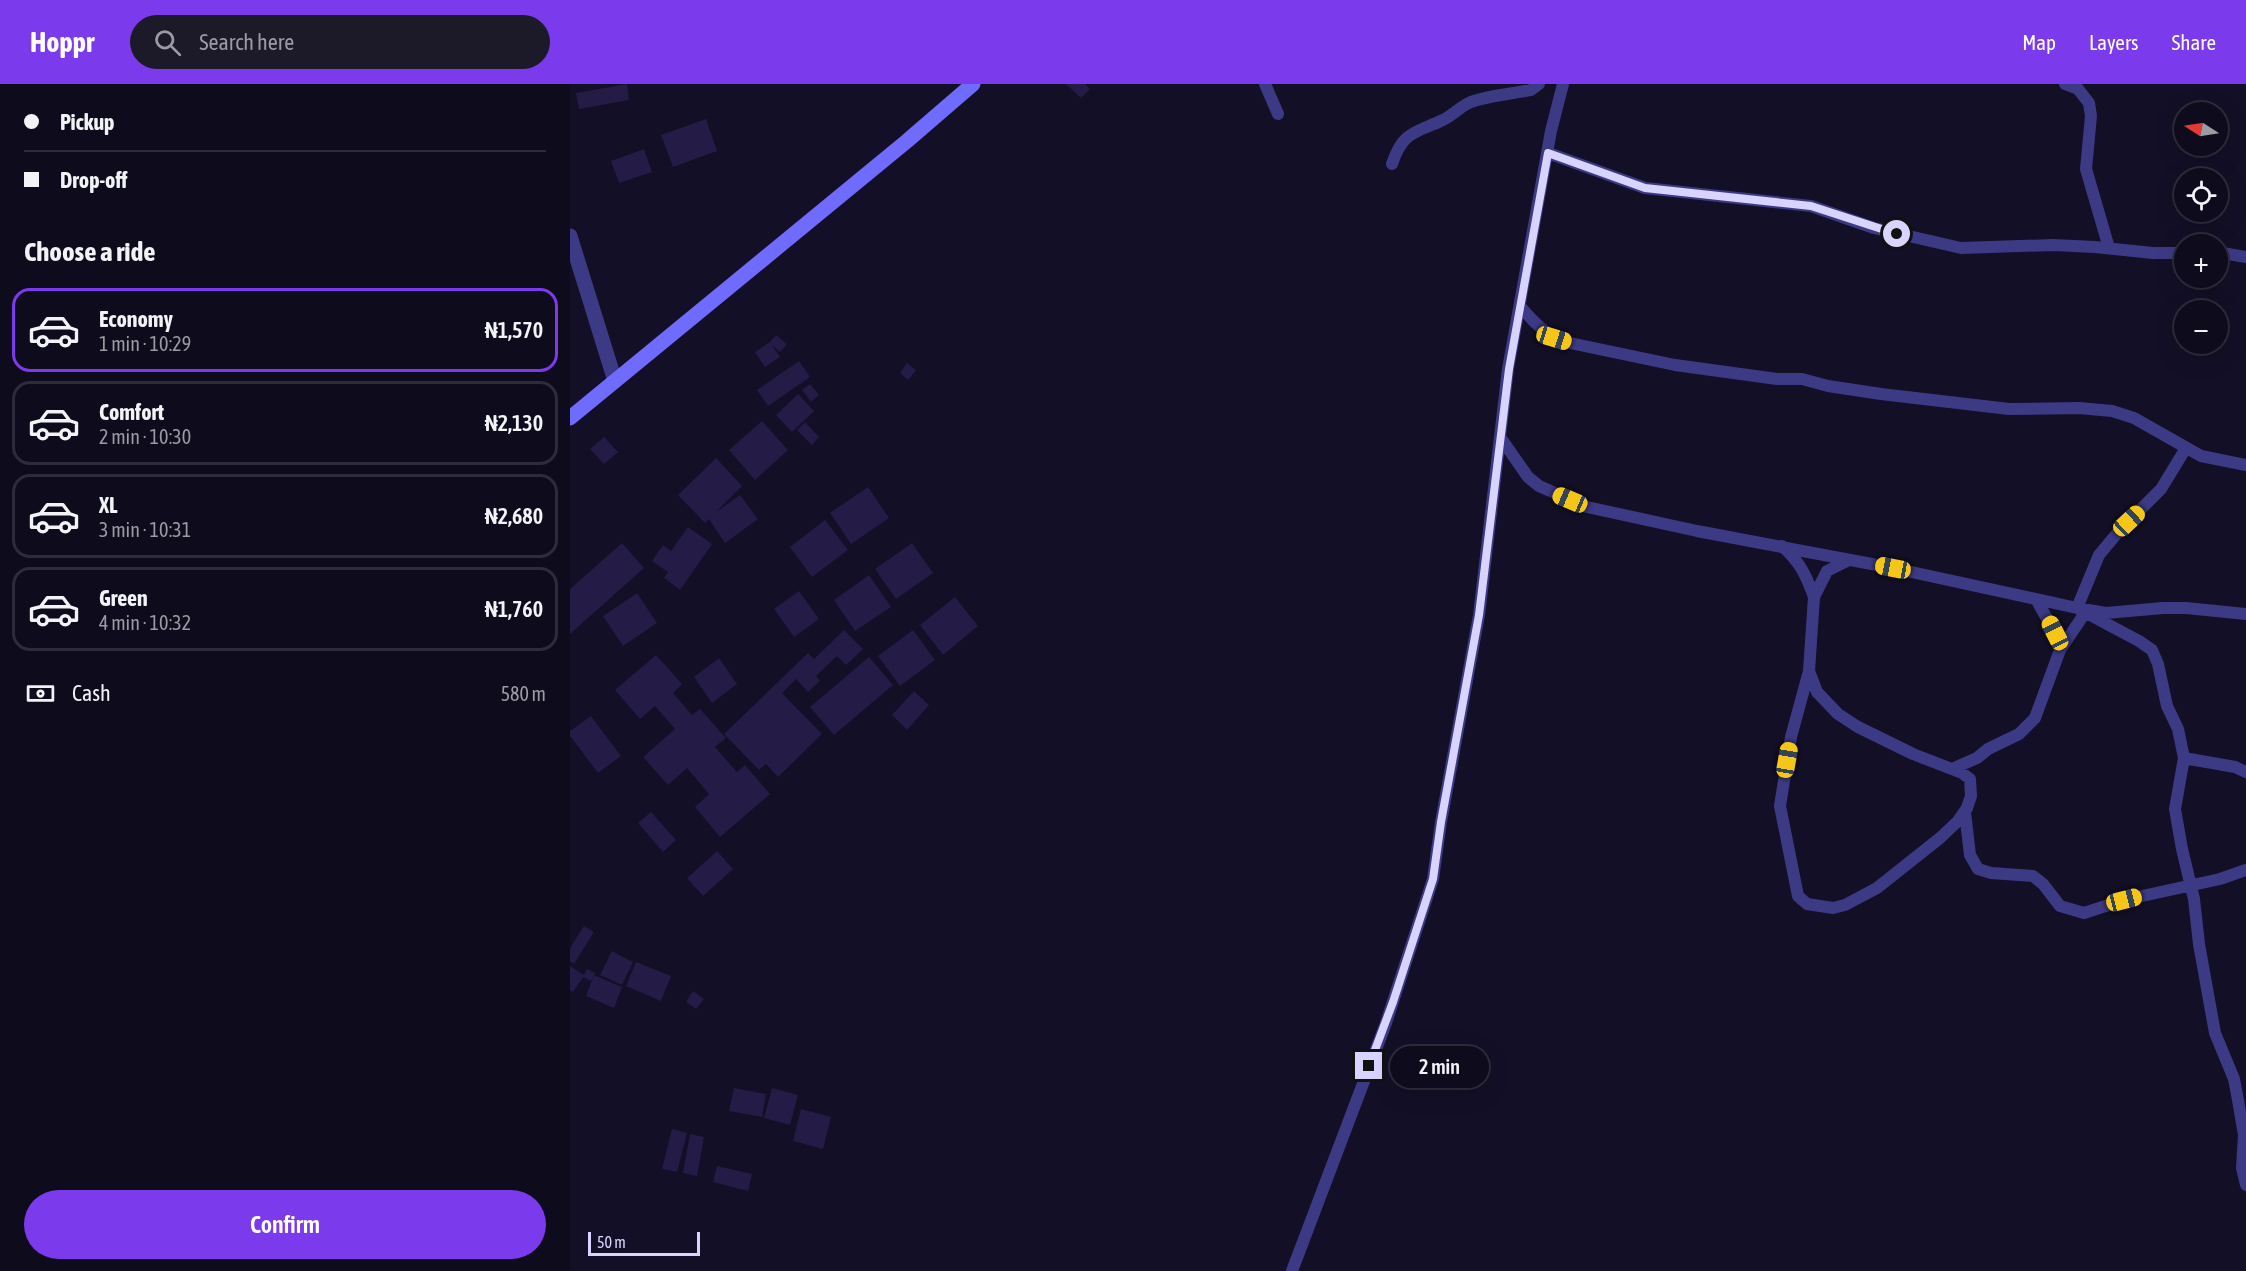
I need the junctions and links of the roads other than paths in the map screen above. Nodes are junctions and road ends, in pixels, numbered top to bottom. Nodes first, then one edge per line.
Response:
1 (973, 84) edge
2 (1265, 84) edge
3 (1539, 84) edge
4 (1563, 84) edge
5 (2065, 84) edge
6 (1278, 114) dead end
7 (1548, 153) junction
8 (1392, 164) dead end
9 (570, 236) edge
10 (2109, 248) junction
11 (2174, 253) edge
12 (2228, 254) edge
13 (2246, 257) edge
14 (1520, 306) junction
15 (615, 381) junction
16 (570, 418) edge
17 (1500, 437) junction
18 (2187, 448) junction
19 (2201, 456) junction
20 (2178, 464) junction
21 (2246, 465) edge
22 (1782, 546) junction
23 (1849, 560) junction
24 (1814, 597) junction
25 (2036, 599) junction
26 (2081, 611) junction
27 (2246, 614) edge
28 (2060, 650) junction
29 (1809, 671) junction
30 (1977, 758) junction
31 (2184, 758) junction
32 (1952, 769) junction
33 (2246, 772) edge
34 (1970, 779) junction
35 (1965, 812) junction
36 (2246, 870) edge
37 (2191, 884) junction
38 (2246, 1185) edge
39 (1292, 1271) edge

1 - 15 main road
2 - 6 street
3 - 8 street
4 - 7 street
5 - 10 street
7 - 10 street
7 - 14 street
9 - 15 street
10 - 11 street
12 - 13 street
14 - 17 street
14 - 18 street
15 - 16 main road
17 - 22 street
17 - 39 street
18 - 19 street
18 - 20 street
19 - 20 street
19 - 21 street
20 - 26 street
22 - 23 street
22 - 24 street
23 - 24 street
23 - 25 street
24 - 29 street
25 - 26 street
25 - 28 street
26 - 27 street
26 - 28 street
26 - 31 street
28 - 30 street
29 - 32 street
29 - 35 street
30 - 32 street
30 - 34 street
31 - 33 street
31 - 37 street
32 - 34 street
34 - 35 street
35 - 37 street
36 - 37 street
37 - 38 street

